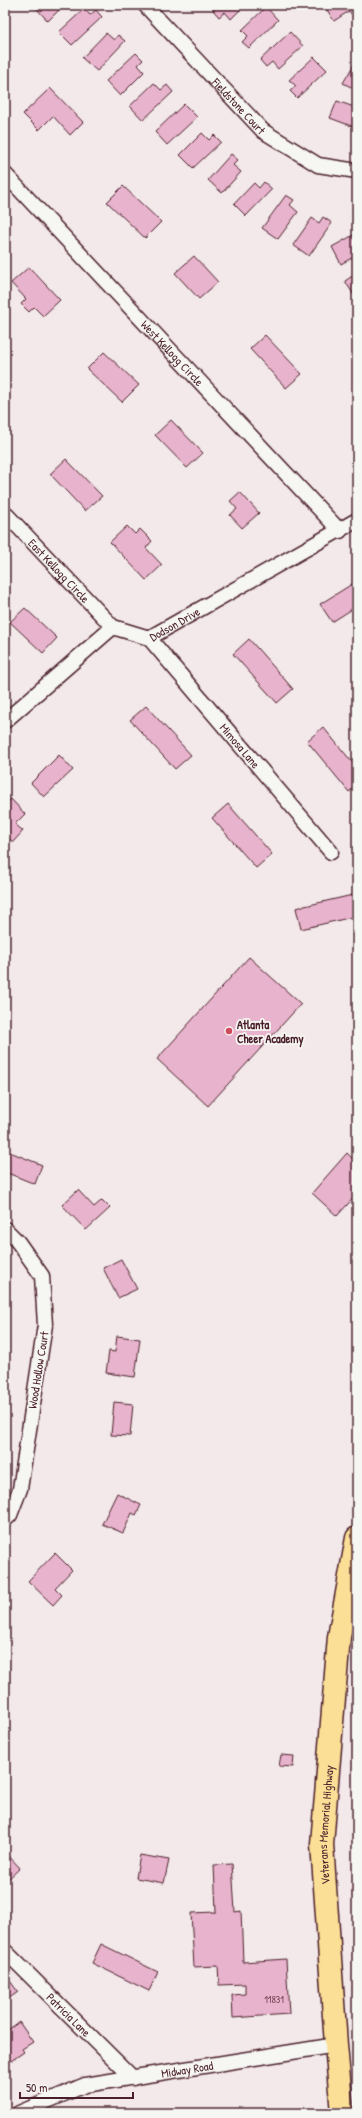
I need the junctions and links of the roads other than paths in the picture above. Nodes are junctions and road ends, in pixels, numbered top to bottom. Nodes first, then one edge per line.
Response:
1 (145, 5) edge
2 (357, 171) edge
3 (5, 174) edge
4 (5, 513) edge
5 (357, 520) edge
6 (340, 531) junction
7 (113, 627) junction
8 (149, 638) junction
9 (5, 721) edge
10 (331, 852) dead end
11 (5, 1229) edge
12 (5, 1520) edge
13 (357, 1538) edge
14 (5, 1951) edge
15 (336, 2046) junction
16 (133, 2078) junction
17 (19, 2113) edge
18 (342, 2113) edge

1 - 2 street, Fieldstone Court
3 - 6 street, West Kellogg Circle
4 - 7 street, East Kellogg Circle
5 - 6 street, Dodson Drive
6 - 8 street, Dodson Drive
7 - 8 street, Dodson Drive
7 - 9 street
8 - 10 street, Mimosa Lane
11 - 12 street, Wood Hollow Court
13 - 15 main road, Veterans Memorial Highway
14 - 16 street, Patricia Lane
15 - 16 street, Midway Road
15 - 18 main road, Veterans Memorial Highway
16 - 17 street, Midway Road

